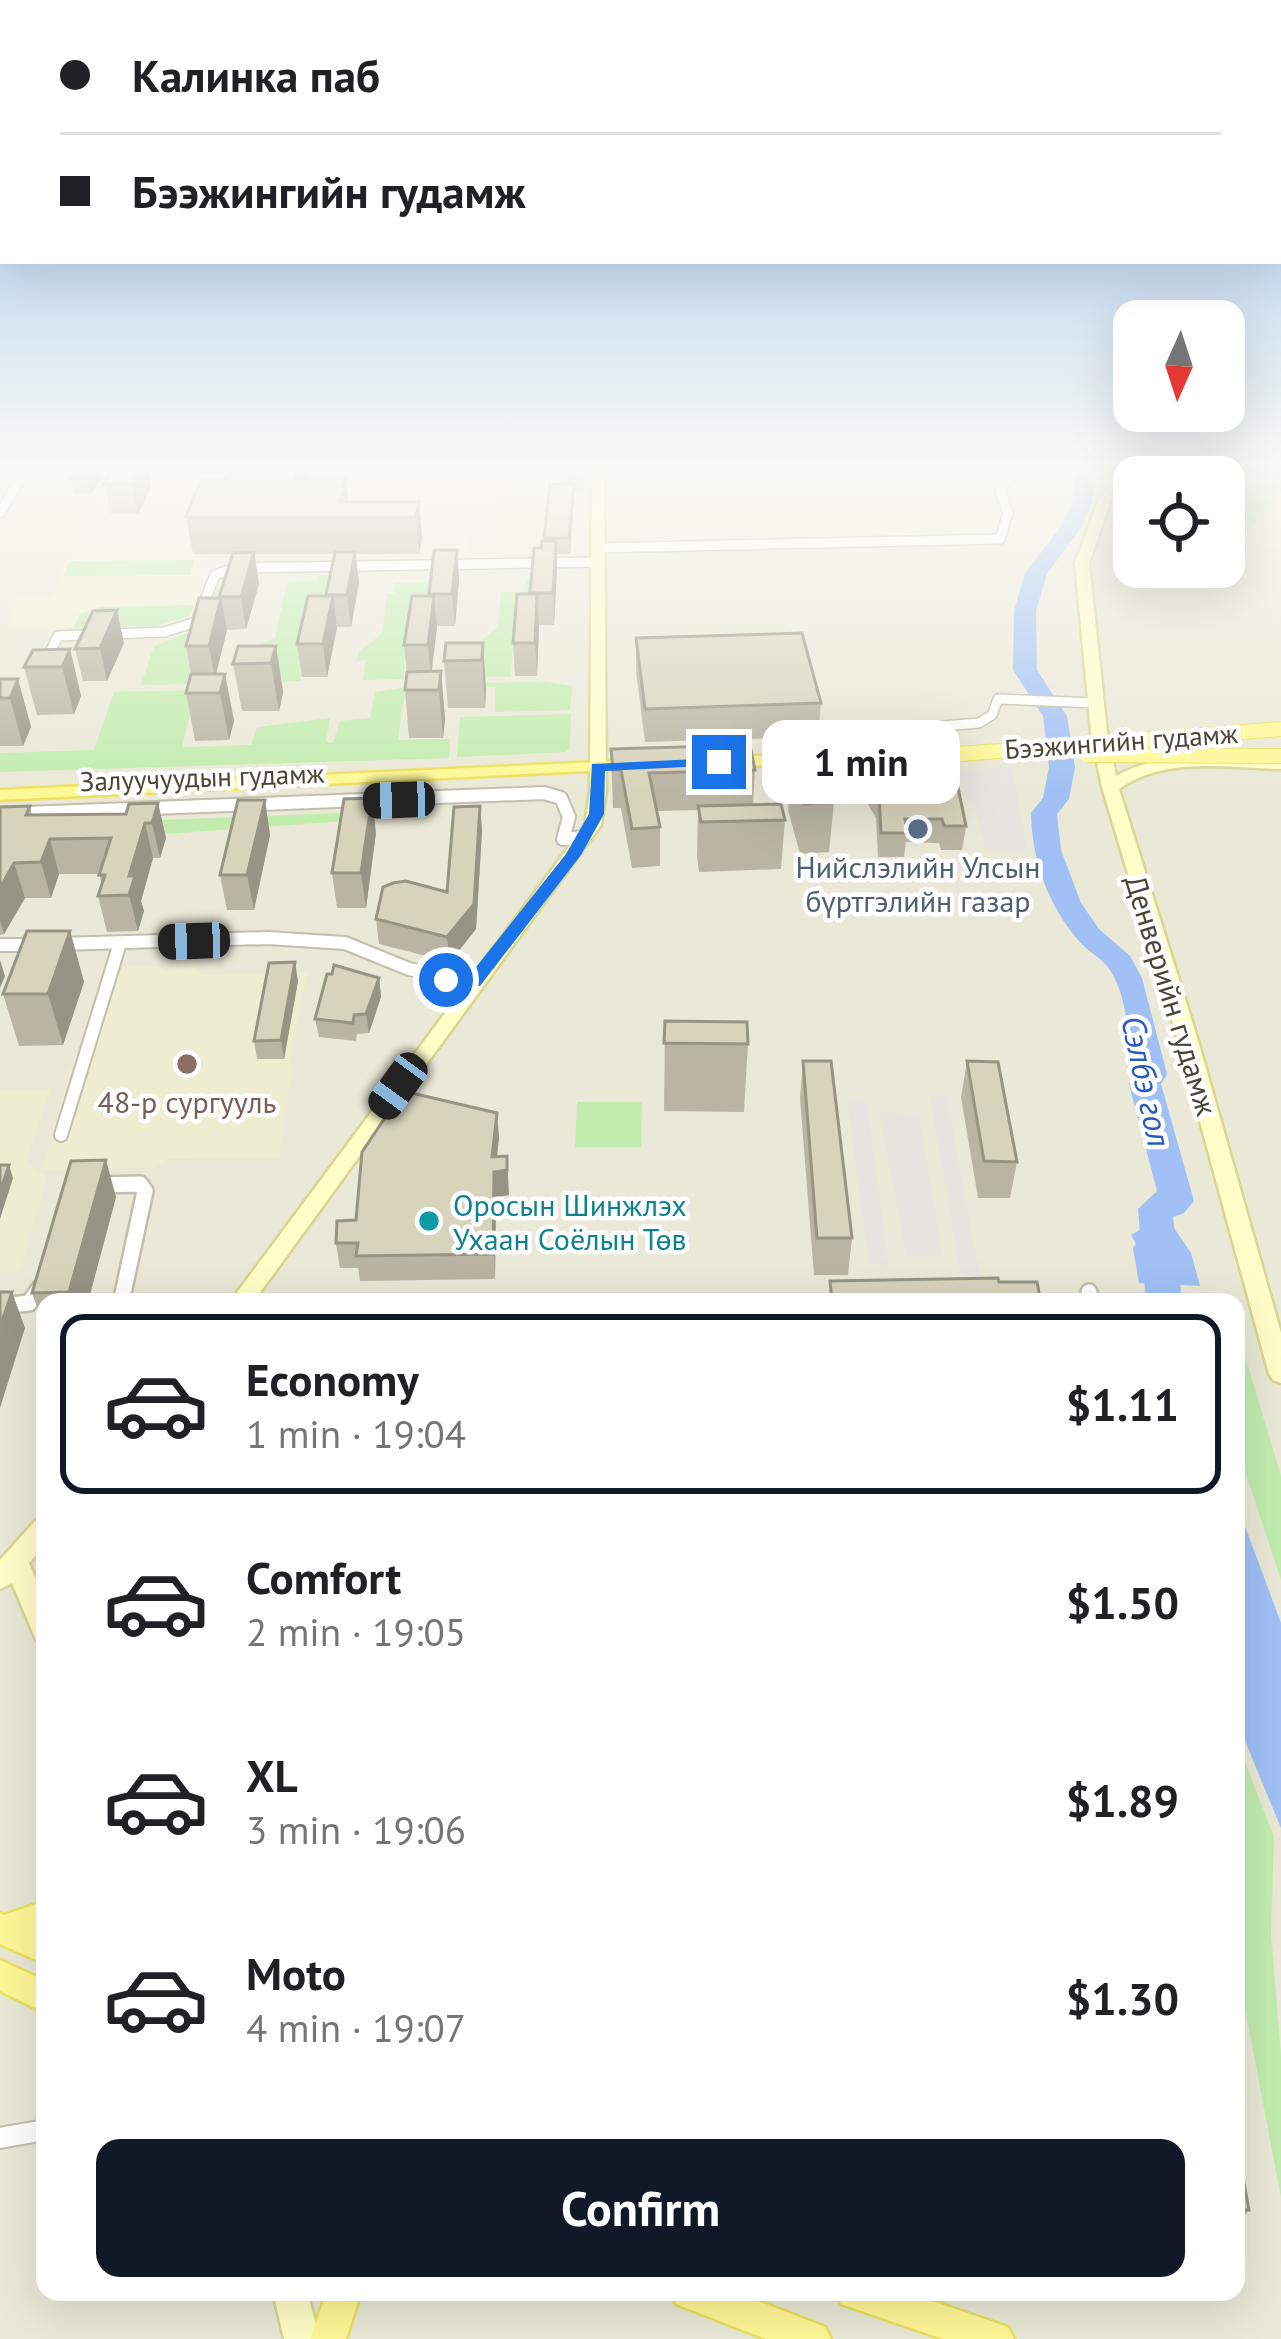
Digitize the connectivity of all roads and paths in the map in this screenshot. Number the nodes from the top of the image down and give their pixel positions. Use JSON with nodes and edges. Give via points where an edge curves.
{"nodes":[{"id":1,"x":216,"y":574,"type":"edge"},
{"id":2,"x":599,"y":574,"type":"edge"},
{"id":3,"x":1082,"y":574,"type":"edge"},
{"id":4,"x":41,"y":675,"type":"edge"},
{"id":5,"x":1087,"y":703,"type":"junction"},
{"id":6,"x":1281,"y":729,"type":"edge"},
{"id":7,"x":960,"y":754,"type":"junction"},
{"id":8,"x":868,"y":757,"type":"junction"},
{"id":9,"x":1281,"y":760,"type":"edge"},
{"id":10,"x":696,"y":763,"type":"edge"},
{"id":11,"x":651,"y":765,"type":"edge"},
{"id":12,"x":598,"y":767,"type":"junction"},
{"id":13,"x":0,"y":784,"type":"edge"},
{"id":14,"x":1110,"y":787,"type":"junction"},
{"id":15,"x":0,"y":795,"type":"edge"},
{"id":16,"x":0,"y":814,"type":"edge"},
{"id":17,"x":585,"y":837,"type":"junction"},
{"id":18,"x":120,"y":943,"type":"junction"},
{"id":19,"x":0,"y":945,"type":"edge"},
{"id":20,"x":474,"y":982,"type":"junction"},
{"id":21,"x":61,"y":1135,"type":"dead end"},
{"id":22,"x":77,"y":1186,"type":"edge"},
{"id":23,"x":44,"y":1273,"type":"edge"},
{"id":24,"x":37,"y":1293,"type":"edge"},
{"id":25,"x":123,"y":1293,"type":"edge"},
{"id":26,"x":248,"y":1293,"type":"edge"},
{"id":27,"x":36,"y":1295,"type":"edge"},
{"id":28,"x":0,"y":1306,"type":"edge"},
{"id":29,"x":1273,"y":1319,"type":"edge"},
{"id":30,"x":1281,"y":1374,"type":"edge"},
{"id":31,"x":36,"y":1538,"type":"edge"},
{"id":32,"x":8,"y":1570,"type":"edge"},
{"id":33,"x":36,"y":1617,"type":"edge"},
{"id":34,"x":36,"y":1919,"type":"edge"},
{"id":35,"x":2,"y":1929,"type":"edge"},
{"id":36,"x":36,"y":1945,"type":"edge"},
{"id":37,"x":6,"y":1977,"type":"edge"},
{"id":38,"x":36,"y":1992,"type":"edge"},
{"id":39,"x":36,"y":2001,"type":"edge"},
{"id":40,"x":36,"y":2132,"type":"edge"},
{"id":41,"x":0,"y":2138,"type":"edge"},
{"id":42,"x":292,"y":2301,"type":"edge"},
{"id":43,"x":341,"y":2301,"type":"edge"},
{"id":44,"x":712,"y":2301,"type":"edge"},
{"id":45,"x":880,"y":2301,"type":"edge"},
{"id":46,"x":302,"y":2339,"type":"edge"},
{"id":47,"x":328,"y":2339,"type":"edge"},
{"id":48,"x":813,"y":2339,"type":"edge"},
{"id":49,"x":996,"y":2339,"type":"edge"}],
"edges":[{"from":1,"to":4,"type":"street","via":[[196,622],[164,632],[58,636]]},
{"from":2,"to":12,"type":"street"},
{"from":3,"to":5,"type":"street","name":"Денверийн гудамж"},
{"from":5,"to":8,"type":"street","via":[[998,699],[979,724],[871,732],[859,742]]},
{"from":5,"to":14,"type":"street","name":"Денверийн гудамж"},
{"from":6,"to":7,"type":"main road","name":"Бээжингийн гудамж","bridge":true},
{"from":7,"to":8,"type":"main road","name":"Бээжингийн гудамж"},
{"from":7,"to":9,"type":"main road","name":"Бээжингийн гудамж","bridge":true},
{"from":8,"to":10,"type":"main road","name":"Бээжингийн гудамж"},
{"from":9,"to":14,"type":"street","via":[[1153,766],[1130,770]]},
{"from":11,"to":12,"type":"main road"},
{"from":12,"to":13,"type":"main road","name":"Залуучуудын гудамж"},
{"from":12,"to":15,"type":"main road","name":"Залуучуудын гудамж"},
{"from":12,"to":17,"type":"street","via":[[596,814]]},
{"from":14,"to":29,"type":"street","name":"Денверийн гудамж"},
{"from":16,"to":17,"type":"street","via":[[544,794],[561,798],[569,817],[563,839]]},
{"from":17,"to":20,"type":"street"},
{"from":18,"to":19,"type":"street"},
{"from":18,"to":20,"type":"street","via":[[345,943],[409,969]]},
{"from":18,"to":21,"type":"street"},
{"from":20,"to":26,"type":"street"},
{"from":22,"to":25,"type":"street","via":[[140,1184],[145,1191]]},
{"from":23,"to":24,"type":"street"},
{"from":27,"to":28,"type":"street","via":[[22,1306]]},
{"from":29,"to":30,"type":"street","name":"Денверийн гудамж"},
{"from":31,"to":32,"type":"street"},
{"from":32,"to":33,"type":"street"},
{"from":34,"to":35,"type":"main road"},
{"from":35,"to":36,"type":"main road"},
{"from":37,"to":38,"type":"main road"},
{"from":37,"to":39,"type":"main road"},
{"from":40,"to":41,"type":"street"},
{"from":42,"to":46,"type":"street"},
{"from":43,"to":47,"type":"main road"},
{"from":44,"to":48,"type":"main road"},
{"from":45,"to":49,"type":"main road"}]}
